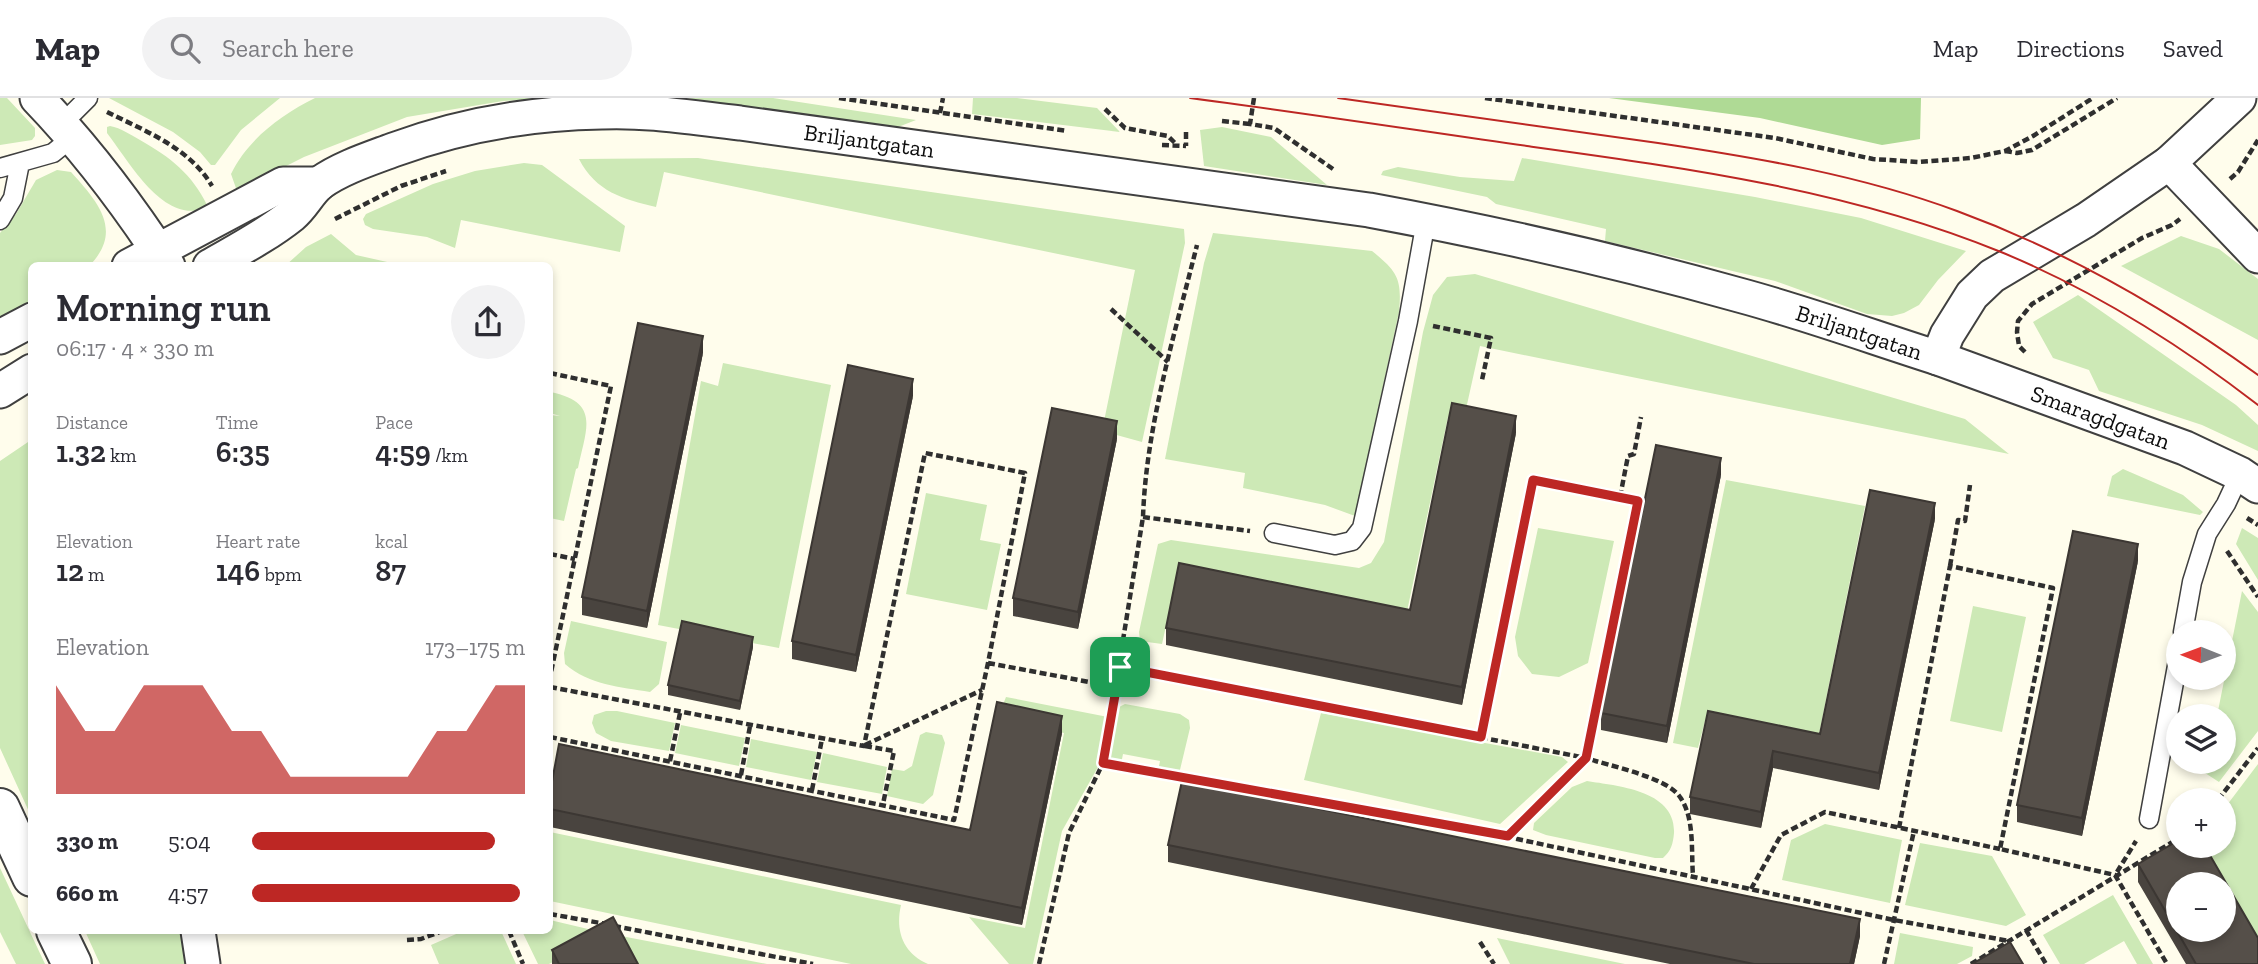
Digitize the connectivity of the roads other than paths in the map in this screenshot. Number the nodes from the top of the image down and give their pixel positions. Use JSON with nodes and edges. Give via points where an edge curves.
{"nodes":[{"id":1,"x":37,"y":98,"type":"edge"},
{"id":2,"x":2239,"y":98,"type":"edge"},
{"id":3,"x":87,"y":99,"type":"edge"},
{"id":4,"x":68,"y":130,"type":"junction"},
{"id":5,"x":20,"y":163,"type":"junction"},
{"id":6,"x":2169,"y":163,"type":"junction"},
{"id":7,"x":0,"y":168,"type":"edge"},
{"id":8,"x":319,"y":184,"type":"junction"},
{"id":9,"x":0,"y":220,"type":"edge"},
{"id":10,"x":1426,"y":221,"type":"junction"},
{"id":11,"x":2258,"y":256,"type":"edge"},
{"id":12,"x":162,"y":258,"type":"edge"},
{"id":13,"x":217,"y":262,"type":"edge"},
{"id":14,"x":28,"y":322,"type":"edge"},
{"id":15,"x":0,"y":337,"type":"edge"},
{"id":16,"x":1938,"y":358,"type":"junction"},
{"id":17,"x":28,"y":374,"type":"edge"},
{"id":18,"x":0,"y":391,"type":"edge"},
{"id":19,"x":2249,"y":480,"type":"edge"},
{"id":20,"x":1274,"y":533,"type":"road end"},
{"id":21,"x":2185,"y":620,"type":"edge"},
{"id":22,"x":2173,"y":690,"type":"edge"},
{"id":23,"x":0,"y":808,"type":"edge"},
{"id":24,"x":2149,"y":819,"type":"road end"},
{"id":25,"x":28,"y":868,"type":"edge"},
{"id":26,"x":58,"y":934,"type":"edge"},
{"id":27,"x":198,"y":934,"type":"edge"},
{"id":28,"x":72,"y":964,"type":"edge"},
{"id":29,"x":203,"y":964,"type":"edge"}],
"edges":[{"from":1,"to":4,"type":"street"},
{"from":2,"to":6,"type":"street","name":"Briljantgatan"},
{"from":3,"to":4,"type":"lane"},
{"from":4,"to":5,"type":"lane","via":[[53,153]]},
{"from":4,"to":12,"type":"street"},
{"from":5,"to":7,"type":"lane"},
{"from":5,"to":9,"type":"lane","via":[[13,198]]},
{"from":6,"to":11,"type":"street"},
{"from":6,"to":16,"type":"street","name":"Briljantgatan","via":[[1992,276],[1972,295]]},
{"from":8,"to":10,"type":"street","name":"Briljantgatan","via":[[406,145],[481,125],[602,112],[642,113]]},
{"from":8,"to":12,"type":"street","name":"Briljantgatan","via":[[283,184]]},
{"from":8,"to":13,"type":"street","name":"Briljantgatan","via":[[293,214]]},
{"from":10,"to":16,"type":"street","name":"Briljantgatan","via":[[1648,270]]},
{"from":10,"to":20,"type":"lane","via":[[1362,528],[1352,541],[1335,545]]},
{"from":14,"to":15,"type":"street"},
{"from":16,"to":19,"type":"street","name":"Smaragdgatan","via":[[2185,448]]},
{"from":17,"to":18,"type":"street"},
{"from":19,"to":21,"type":"lane","via":[[2207,534]]},
{"from":22,"to":24,"type":"lane"},
{"from":23,"to":25,"type":"street"},
{"from":26,"to":28,"type":"street"},
{"from":27,"to":29,"type":"street"}]}
